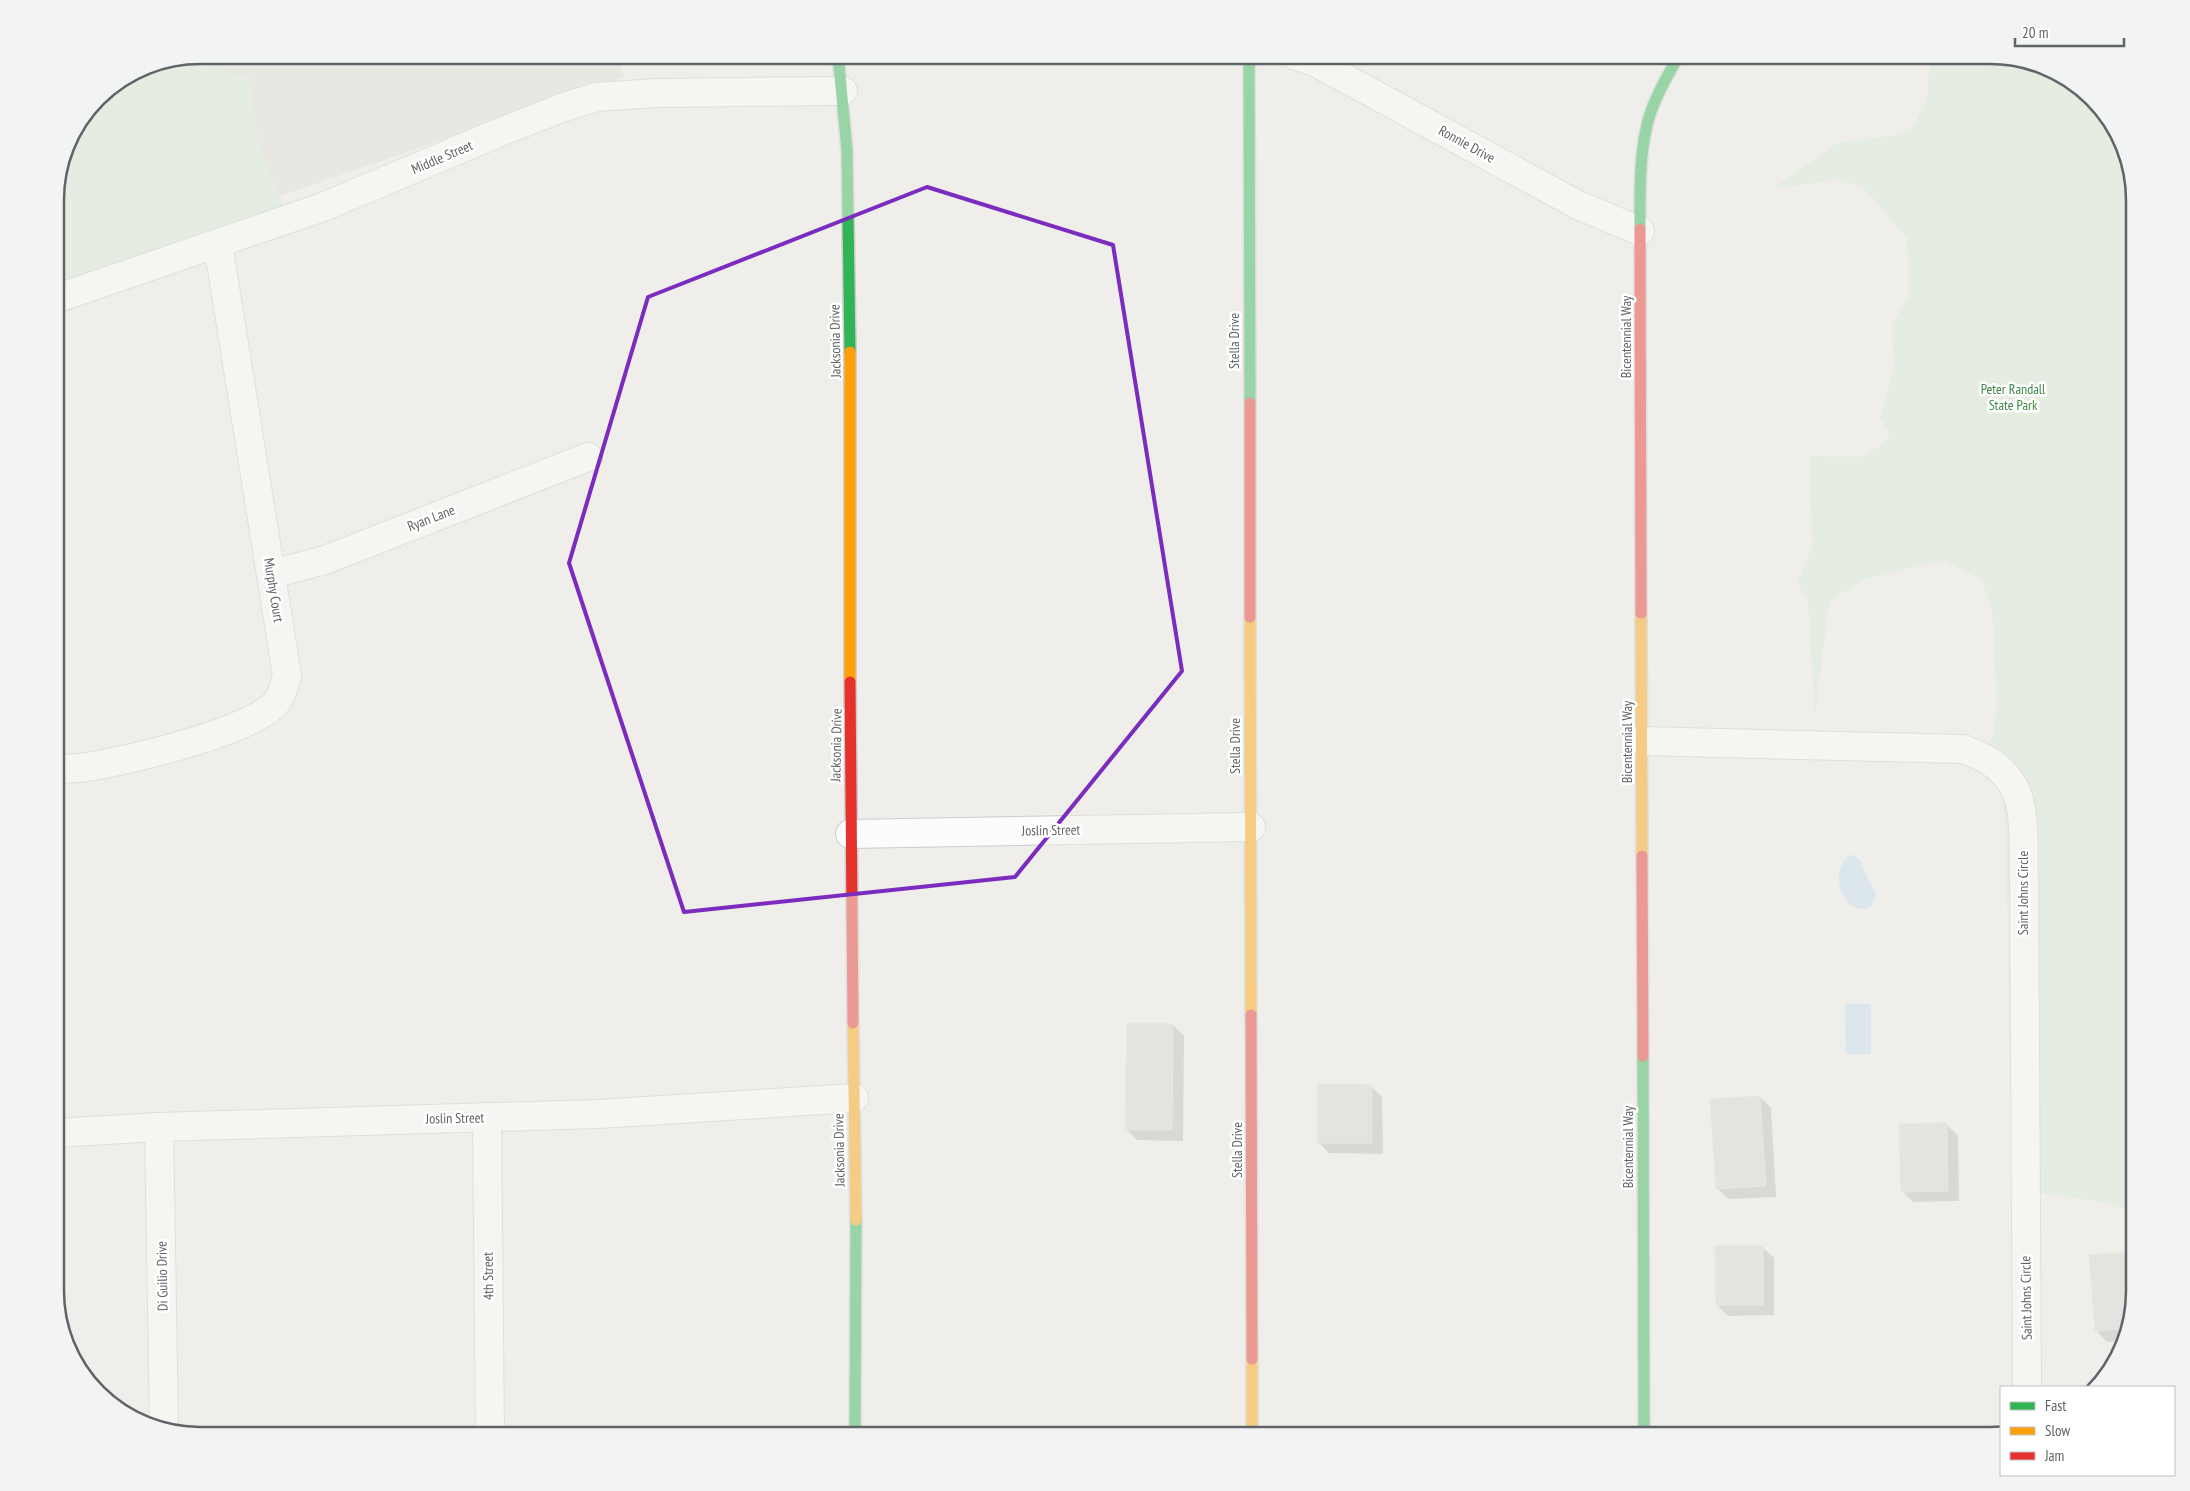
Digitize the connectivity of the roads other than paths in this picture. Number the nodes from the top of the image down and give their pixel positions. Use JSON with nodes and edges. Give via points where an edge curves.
{"nodes":[{"id":1,"x":839,"y":64,"type":"edge"},
{"id":2,"x":1249,"y":64,"type":"edge"},
{"id":3,"x":1319,"y":64,"type":"edge"},
{"id":4,"x":1674,"y":64,"type":"edge"},
{"id":5,"x":843,"y":91,"type":"junction"},
{"id":6,"x":1640,"y":231,"type":"junction"},
{"id":7,"x":218,"y":244,"type":"junction"},
{"id":8,"x":64,"y":296,"type":"edge"},
{"id":9,"x":588,"y":457,"type":"dead end"},
{"id":10,"x":272,"y":574,"type":"junction"},
{"id":11,"x":1642,"y":742,"type":"junction"},
{"id":12,"x":64,"y":769,"type":"edge"},
{"id":13,"x":1251,"y":827,"type":"junction"},
{"id":14,"x":850,"y":834,"type":"junction"},
{"id":15,"x":854,"y":1098,"type":"junction"},
{"id":16,"x":487,"y":1117,"type":"junction"},
{"id":17,"x":159,"y":1127,"type":"junction"},
{"id":18,"x":64,"y":1133,"type":"edge"},
{"id":19,"x":2027,"y":1386,"type":"edge"},
{"id":20,"x":164,"y":1423,"type":"edge"},
{"id":21,"x":490,"y":1427,"type":"edge"},
{"id":22,"x":855,"y":1427,"type":"edge"},
{"id":23,"x":1252,"y":1427,"type":"edge"},
{"id":24,"x":1644,"y":1427,"type":"edge"}],
"edges":[{"from":1,"to":5,"type":"street","name":"Jacksonia Drive"},
{"from":2,"to":13,"type":"street","name":"Stella Drive"},
{"from":3,"to":6,"type":"street","name":"Ronnie Drive","via":[[1578,205]]},
{"from":4,"to":6,"type":"street","name":"Bicentennial Way","via":[[1659,91],[1647,124],[1640,172]]},
{"from":5,"to":7,"type":"street","name":"Middle Street","via":[[657,93],[597,97],[520,124],[323,208]]},
{"from":5,"to":14,"type":"street","name":"Jacksonia Drive","via":[[852,398]]},
{"from":6,"to":11,"type":"street","name":"Bicentennial Way"},
{"from":7,"to":8,"type":"street","name":"Middle Street"},
{"from":7,"to":10,"type":"street","name":"Murphy Court"},
{"from":9,"to":10,"type":"street","name":"Ryan Lane","via":[[325,560]]},
{"from":10,"to":12,"type":"street","name":"Murphy Court","via":[[287,675],[278,701],[239,727],[144,757]]},
{"from":11,"to":19,"type":"street","name":"Saint Johns Circle","via":[[1963,749],[1995,764],[2014,784],[2022,810],[2024,879]]},
{"from":11,"to":24,"type":"street","name":"Bicentennial Way"},
{"from":13,"to":14,"type":"street","name":"Joslin Street"},
{"from":13,"to":23,"type":"street","name":"Stella Drive"},
{"from":14,"to":15,"type":"street","name":"Jacksonia Drive"},
{"from":15,"to":16,"type":"street","name":"Joslin Street"},
{"from":15,"to":22,"type":"street","name":"Jacksonia Drive"},
{"from":16,"to":17,"type":"street","name":"Joslin Street"},
{"from":16,"to":21,"type":"street","name":"4th Street"},
{"from":17,"to":18,"type":"street","name":"Joslin Street"},
{"from":17,"to":20,"type":"street","name":"Di Guilio Drive"}]}
